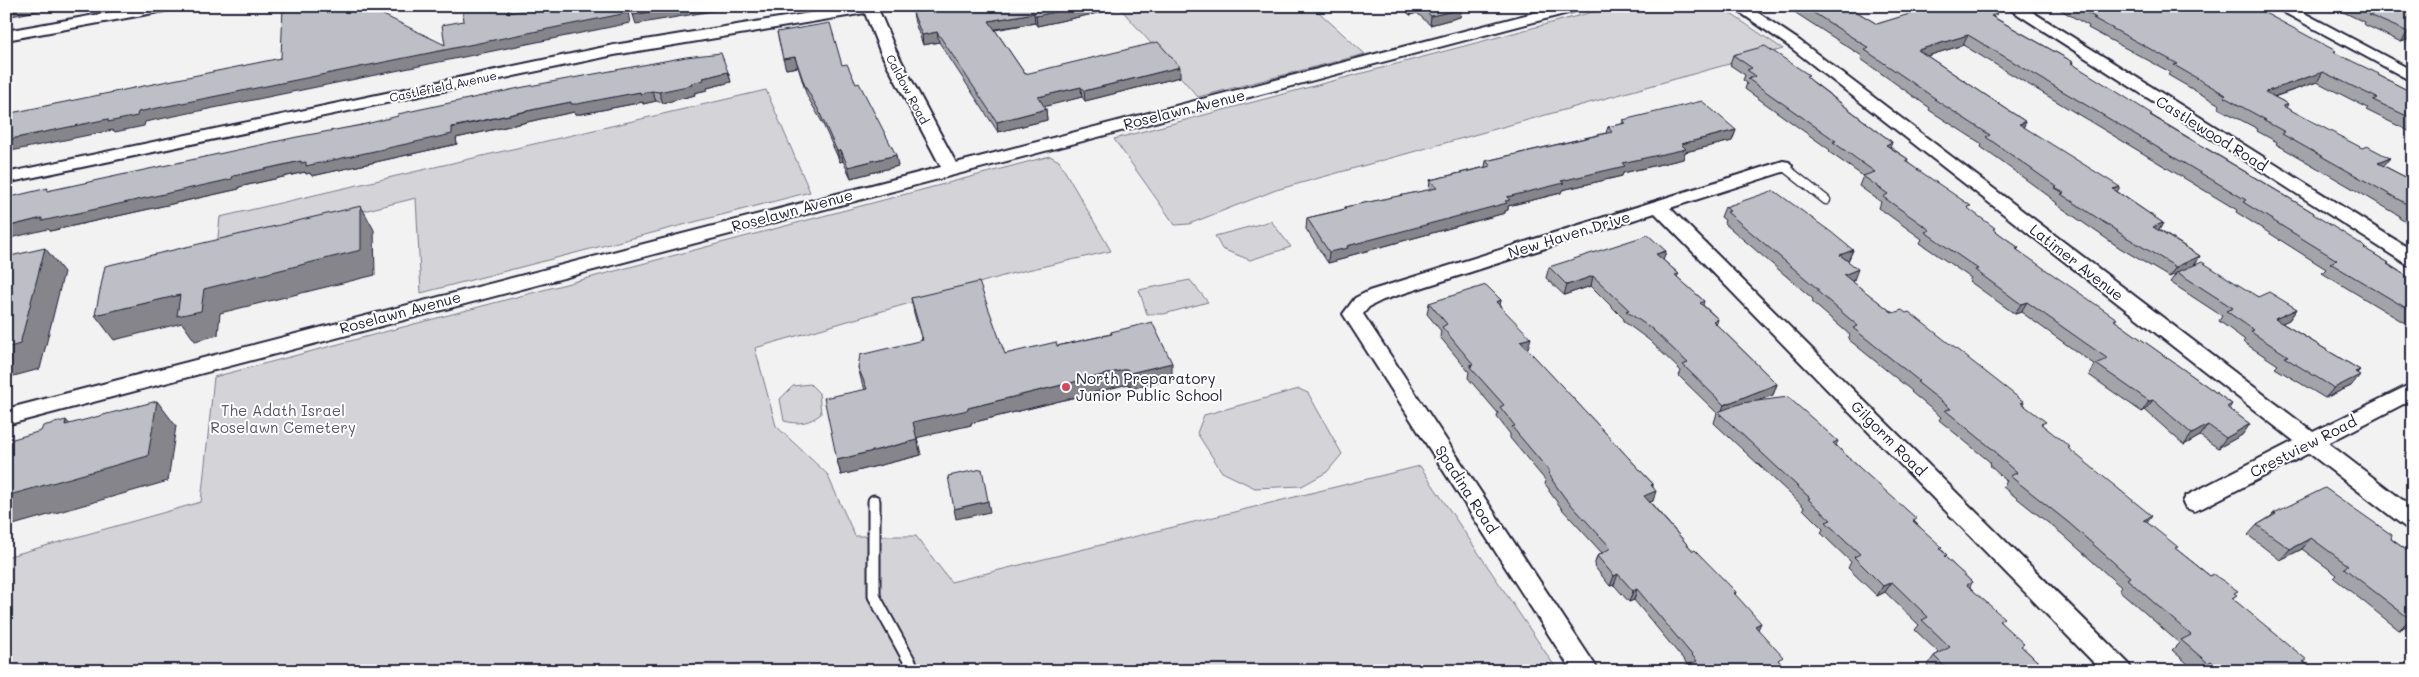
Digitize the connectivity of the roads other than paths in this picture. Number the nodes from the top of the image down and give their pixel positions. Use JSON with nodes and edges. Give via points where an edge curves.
{"nodes":[{"id":1,"x":170,"y":6,"type":"edge"},
{"id":2,"x":1512,"y":6,"type":"edge"},
{"id":3,"x":1578,"y":6,"type":"edge"},
{"id":4,"x":1738,"y":6,"type":"edge"},
{"id":5,"x":2012,"y":6,"type":"edge"},
{"id":6,"x":2279,"y":6,"type":"edge"},
{"id":7,"x":874,"y":7,"type":"edge"},
{"id":8,"x":1528,"y":19,"type":"junction"},
{"id":9,"x":6,"y":36,"type":"edge"},
{"id":10,"x":2413,"y":78,"type":"edge"},
{"id":11,"x":1783,"y":166,"type":"joint"},
{"id":12,"x":951,"y":169,"type":"junction"},
{"id":13,"x":6,"y":178,"type":"edge"},
{"id":14,"x":1826,"y":200,"type":"dead end"},
{"id":15,"x":1658,"y":206,"type":"junction"},
{"id":16,"x":2413,"y":260,"type":"edge"},
{"id":17,"x":1356,"y":306,"type":"joint"},
{"id":18,"x":2413,"y":390,"type":"edge"},
{"id":19,"x":6,"y":416,"type":"edge"},
{"id":20,"x":2310,"y":442,"type":"junction"},
{"id":21,"x":874,"y":501,"type":"dead end"},
{"id":22,"x":2194,"y":502,"type":"dead end"},
{"id":23,"x":2413,"y":521,"type":"edge"},
{"id":24,"x":912,"y":671,"type":"edge"},
{"id":25,"x":1586,"y":671,"type":"edge"},
{"id":26,"x":2119,"y":671,"type":"edge"}],
"edges":[{"from":1,"to":9,"type":"street"},
{"from":2,"to":8,"type":"street"},
{"from":3,"to":8,"type":"street","name":"Roselawn Avenue"},
{"from":4,"to":20,"type":"street","name":"Latimer Avenue","via":[[1795,44]]},
{"from":5,"to":16,"type":"street","name":"Castlewood Road"},
{"from":6,"to":10,"type":"street"},
{"from":7,"to":12,"type":"street","name":"Caldow Road","via":[[888,51]]},
{"from":7,"to":13,"type":"street","name":"Castlefield Avenue","via":[[588,56]]},
{"from":8,"to":12,"type":"street","name":"Roselawn Avenue"},
{"from":11,"to":14,"type":"lane"},
{"from":11,"to":15,"type":"street","name":"New Haven Drive"},
{"from":12,"to":19,"type":"street","name":"Roselawn Avenue"},
{"from":15,"to":17,"type":"street","name":"New Haven Drive","via":[[1366,299]]},
{"from":15,"to":26,"type":"street","name":"Gilgorm Road"},
{"from":17,"to":25,"type":"street","name":"Spadina Road","via":[[1353,314],[1358,322]]},
{"from":18,"to":20,"type":"street","name":"Crestview Road"},
{"from":20,"to":22,"type":"street","name":"Crestview Road"},
{"from":20,"to":23,"type":"street","name":"Latimer Avenue"},
{"from":21,"to":24,"type":"lane","via":[[874,596],[912,664]]}]}
